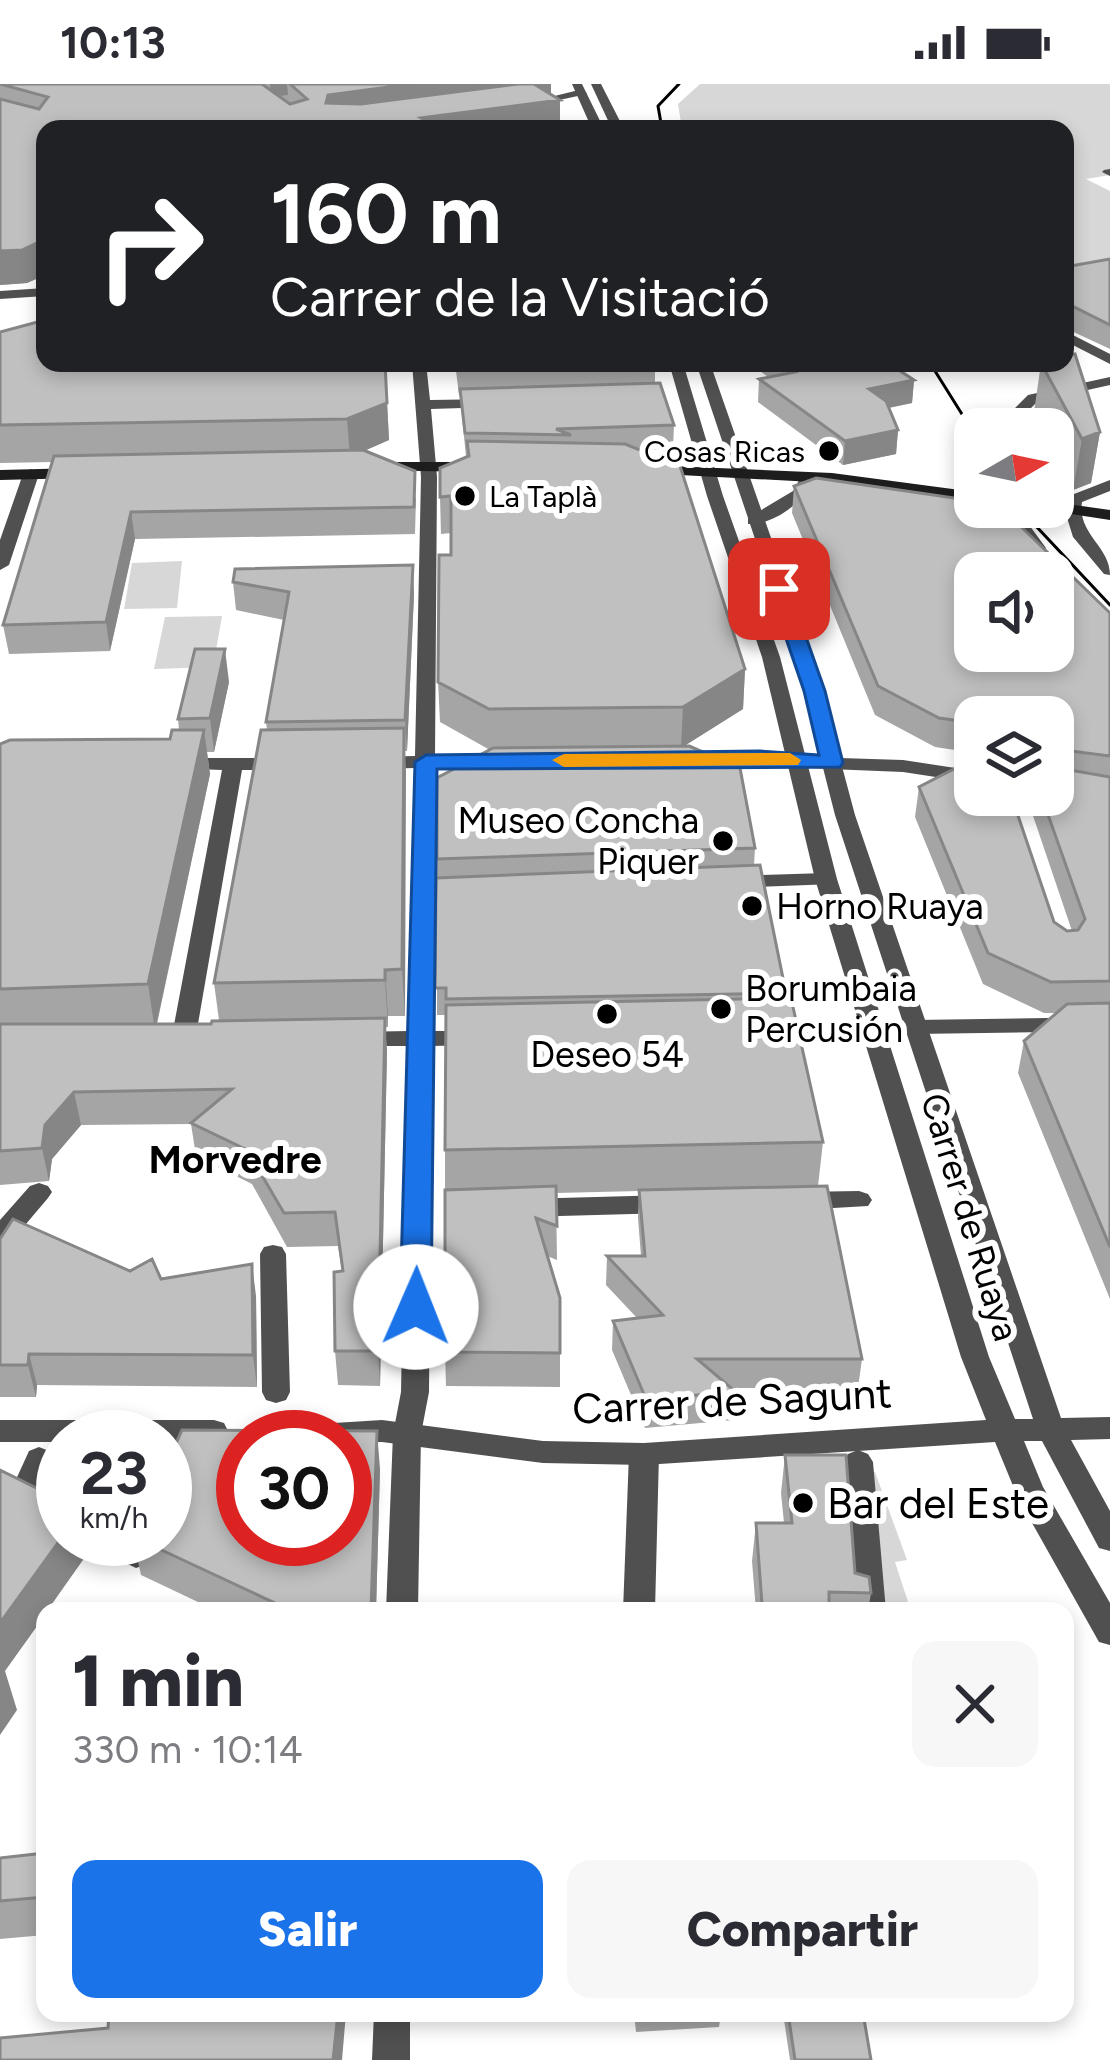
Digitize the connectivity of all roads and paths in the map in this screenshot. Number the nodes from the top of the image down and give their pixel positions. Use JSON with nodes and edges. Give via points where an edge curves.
{"nodes":[{"id":1,"x":596,"y":84,"type":"edge"},
{"id":2,"x":580,"y":88,"type":"edge"},
{"id":3,"x":591,"y":112,"type":"junction"},
{"id":4,"x":592,"y":120,"type":"edge"},
{"id":5,"x":614,"y":120,"type":"edge"},
{"id":6,"x":36,"y":291,"type":"edge"},
{"id":7,"x":0,"y":295,"type":"edge"},
{"id":8,"x":1074,"y":340,"type":"edge"},
{"id":9,"x":1110,"y":360,"type":"edge"},
{"id":10,"x":420,"y":372,"type":"edge"},
{"id":11,"x":679,"y":372,"type":"edge"},
{"id":12,"x":706,"y":372,"type":"edge"},
{"id":13,"x":1110,"y":381,"type":"edge"},
{"id":14,"x":663,"y":398,"type":"edge"},
{"id":15,"x":687,"y":398,"type":"junction"},
{"id":16,"x":520,"y":402,"type":"edge"},
{"id":17,"x":424,"y":405,"type":"junction"},
{"id":18,"x":1022,"y":408,"type":"edge"},
{"id":19,"x":428,"y":466,"type":"junction"},
{"id":20,"x":356,"y":468,"type":"edge"},
{"id":21,"x":494,"y":468,"type":"edge"},
{"id":22,"x":626,"y":470,"type":"edge"},
{"id":23,"x":93,"y":472,"type":"edge"},
{"id":24,"x":709,"y":472,"type":"junction"},
{"id":25,"x":739,"y":472,"type":"junction"},
{"id":26,"x":31,"y":474,"type":"junction"},
{"id":27,"x":0,"y":475,"type":"edge"},
{"id":28,"x":809,"y":476,"type":"junction"},
{"id":29,"x":1110,"y":485,"type":"edge"},
{"id":30,"x":954,"y":493,"type":"edge"},
{"id":31,"x":1074,"y":496,"type":"edge"},
{"id":32,"x":1074,"y":504,"type":"edge"},
{"id":33,"x":1110,"y":515,"type":"edge"},
{"id":34,"x":754,"y":520,"type":"junction"},
{"id":35,"x":1074,"y":524,"type":"edge"},
{"id":36,"x":1025,"y":528,"type":"edge"},
{"id":37,"x":1044,"y":552,"type":"edge"},
{"id":38,"x":0,"y":565,"type":"edge"},
{"id":39,"x":1110,"y":570,"type":"edge"},
{"id":40,"x":666,"y":759,"type":"edge"},
{"id":41,"x":796,"y":760,"type":"junction"},
{"id":42,"x":522,"y":761,"type":"edge"},
{"id":43,"x":426,"y":762,"type":"junction"},
{"id":44,"x":362,"y":763,"type":"edge"},
{"id":45,"x":832,"y":763,"type":"junction"},
{"id":46,"x":163,"y":764,"type":"edge"},
{"id":47,"x":233,"y":764,"type":"junction"},
{"id":48,"x":298,"y":764,"type":"edge"},
{"id":49,"x":954,"y":775,"type":"edge"},
{"id":50,"x":826,"y":879,"type":"junction"},
{"id":51,"x":702,"y":884,"type":"edge"},
{"id":52,"x":1110,"y":1024,"type":"edge"},
{"id":53,"x":914,"y":1027,"type":"junction"},
{"id":54,"x":874,"y":1030,"type":"junction"},
{"id":55,"x":746,"y":1034,"type":"edge"},
{"id":56,"x":490,"y":1038,"type":"edge"},
{"id":57,"x":419,"y":1039,"type":"junction"},
{"id":58,"x":325,"y":1040,"type":"edge"},
{"id":59,"x":184,"y":1041,"type":"edge"},
{"id":60,"x":39,"y":1192,"type":"dead end"},
{"id":61,"x":859,"y":1200,"type":"dead end"},
{"id":62,"x":766,"y":1202,"type":"edge"},
{"id":63,"x":697,"y":1204,"type":"edge"},
{"id":64,"x":489,"y":1208,"type":"edge"},
{"id":65,"x":0,"y":1237,"type":"edge"},
{"id":66,"x":273,"y":1254,"type":"dead end"},
{"id":67,"x":275,"y":1392,"type":"dead end"},
{"id":68,"x":1110,"y":1428,"type":"edge"},
{"id":69,"x":1051,"y":1430,"type":"junction"},
{"id":70,"x":0,"y":1431,"type":"edge"},
{"id":71,"x":216,"y":1431,"type":"edge"},
{"id":72,"x":372,"y":1432,"type":"edge"},
{"id":73,"x":1002,"y":1432,"type":"junction"},
{"id":74,"x":407,"y":1433,"type":"junction"},
{"id":75,"x":644,"y":1454,"type":"junction"},
{"id":76,"x":858,"y":1462,"type":"dead end"},
{"id":77,"x":36,"y":1466,"type":"edge"},
{"id":78,"x":36,"y":1504,"type":"edge"},
{"id":79,"x":1110,"y":1539,"type":"edge"},
{"id":80,"x":402,"y":1602,"type":"edge"},
{"id":81,"x":639,"y":1602,"type":"edge"},
{"id":82,"x":869,"y":1602,"type":"edge"},
{"id":83,"x":1110,"y":1632,"type":"edge"},
{"id":84,"x":392,"y":2022,"type":"edge"},
{"id":85,"x":391,"y":2060,"type":"edge"}],
"edges":[{"from":1,"to":5,"type":"street"},
{"from":2,"to":3,"type":"street"},
{"from":2,"to":3,"type":"street","via":[[519,109]]},
{"from":3,"to":4,"type":"street"},
{"from":6,"to":7,"type":"street"},
{"from":8,"to":9,"type":"street"},
{"from":10,"to":17,"type":"street"},
{"from":11,"to":15,"type":"street","name":"Carrer de Ruaya"},
{"from":12,"to":25,"type":"street","name":"Carrer de Ruaya"},
{"from":13,"to":18,"type":"street","via":[[1033,398]]},
{"from":14,"to":15,"type":"street"},
{"from":15,"to":24,"type":"street","name":"Carrer de Ruaya"},
{"from":16,"to":17,"type":"street"},
{"from":17,"to":19,"type":"street"},
{"from":19,"to":20,"type":"main road"},
{"from":19,"to":21,"type":"main road"},
{"from":19,"to":43,"type":"street"},
{"from":22,"to":24,"type":"main road"},
{"from":23,"to":26,"type":"main road"},
{"from":24,"to":25,"type":"main road"},
{"from":24,"to":41,"type":"street","name":"Carrer de Ruaya","via":[[772,657]]},
{"from":25,"to":28,"type":"main road"},
{"from":25,"to":34,"type":"street","name":"Carrer de Ruaya"},
{"from":26,"to":27,"type":"main road"},
{"from":26,"to":38,"type":"street"},
{"from":28,"to":30,"type":"main road"},
{"from":28,"to":34,"type":"street","via":[[797,497]]},
{"from":29,"to":31,"type":"street"},
{"from":32,"to":33,"type":"main road"},
{"from":34,"to":45,"type":"street","name":"Carrer de Ruaya"},
{"from":35,"to":39,"type":"street"},
{"from":36,"to":37,"type":"street"},
{"from":40,"to":41,"type":"street"},
{"from":41,"to":45,"type":"street"},
{"from":41,"to":50,"type":"street","name":"Carrer de Ruaya"},
{"from":42,"to":43,"type":"street"},
{"from":43,"to":44,"type":"street"},
{"from":43,"to":57,"type":"street","via":[[434,894]]},
{"from":45,"to":49,"type":"street"},
{"from":45,"to":53,"type":"street","name":"Carrer de Ruaya"},
{"from":46,"to":47,"type":"street"},
{"from":47,"to":48,"type":"street"},
{"from":47,"to":59,"type":"street"},
{"from":50,"to":51,"type":"street"},
{"from":50,"to":54,"type":"street","name":"Carrer de Ruaya"},
{"from":52,"to":53,"type":"street"},
{"from":53,"to":69,"type":"street","name":"Carrer de Ruaya"},
{"from":54,"to":55,"type":"street"},
{"from":54,"to":73,"type":"street","name":"Carrer de Ruaya"},
{"from":56,"to":57,"type":"street"},
{"from":57,"to":58,"type":"street"},
{"from":57,"to":74,"type":"street","via":[[415,1392]]},
{"from":60,"to":65,"type":"street"},
{"from":61,"to":62,"type":"street"},
{"from":63,"to":64,"type":"street"},
{"from":66,"to":67,"type":"street"},
{"from":68,"to":69,"type":"street","name":"Carrer de Sagunt"},
{"from":69,"to":73,"type":"street","name":"Carrer de Sagunt"},
{"from":69,"to":79,"type":"street","name":"Carrer de Ruaya"},
{"from":70,"to":71,"type":"street"},
{"from":72,"to":74,"type":"street","name":"Carrer de Sagunt"},
{"from":73,"to":75,"type":"street","name":"Carrer de Sagunt"},
{"from":73,"to":83,"type":"street","name":"Carrer de Ruaya"},
{"from":74,"to":75,"type":"street","name":"Carrer de Sagunt","via":[[543,1453]]},
{"from":74,"to":80,"type":"street"},
{"from":75,"to":81,"type":"street"},
{"from":76,"to":82,"type":"street"},
{"from":77,"to":78,"type":"street","via":[[23,1497]]},
{"from":84,"to":85,"type":"street"}]}
